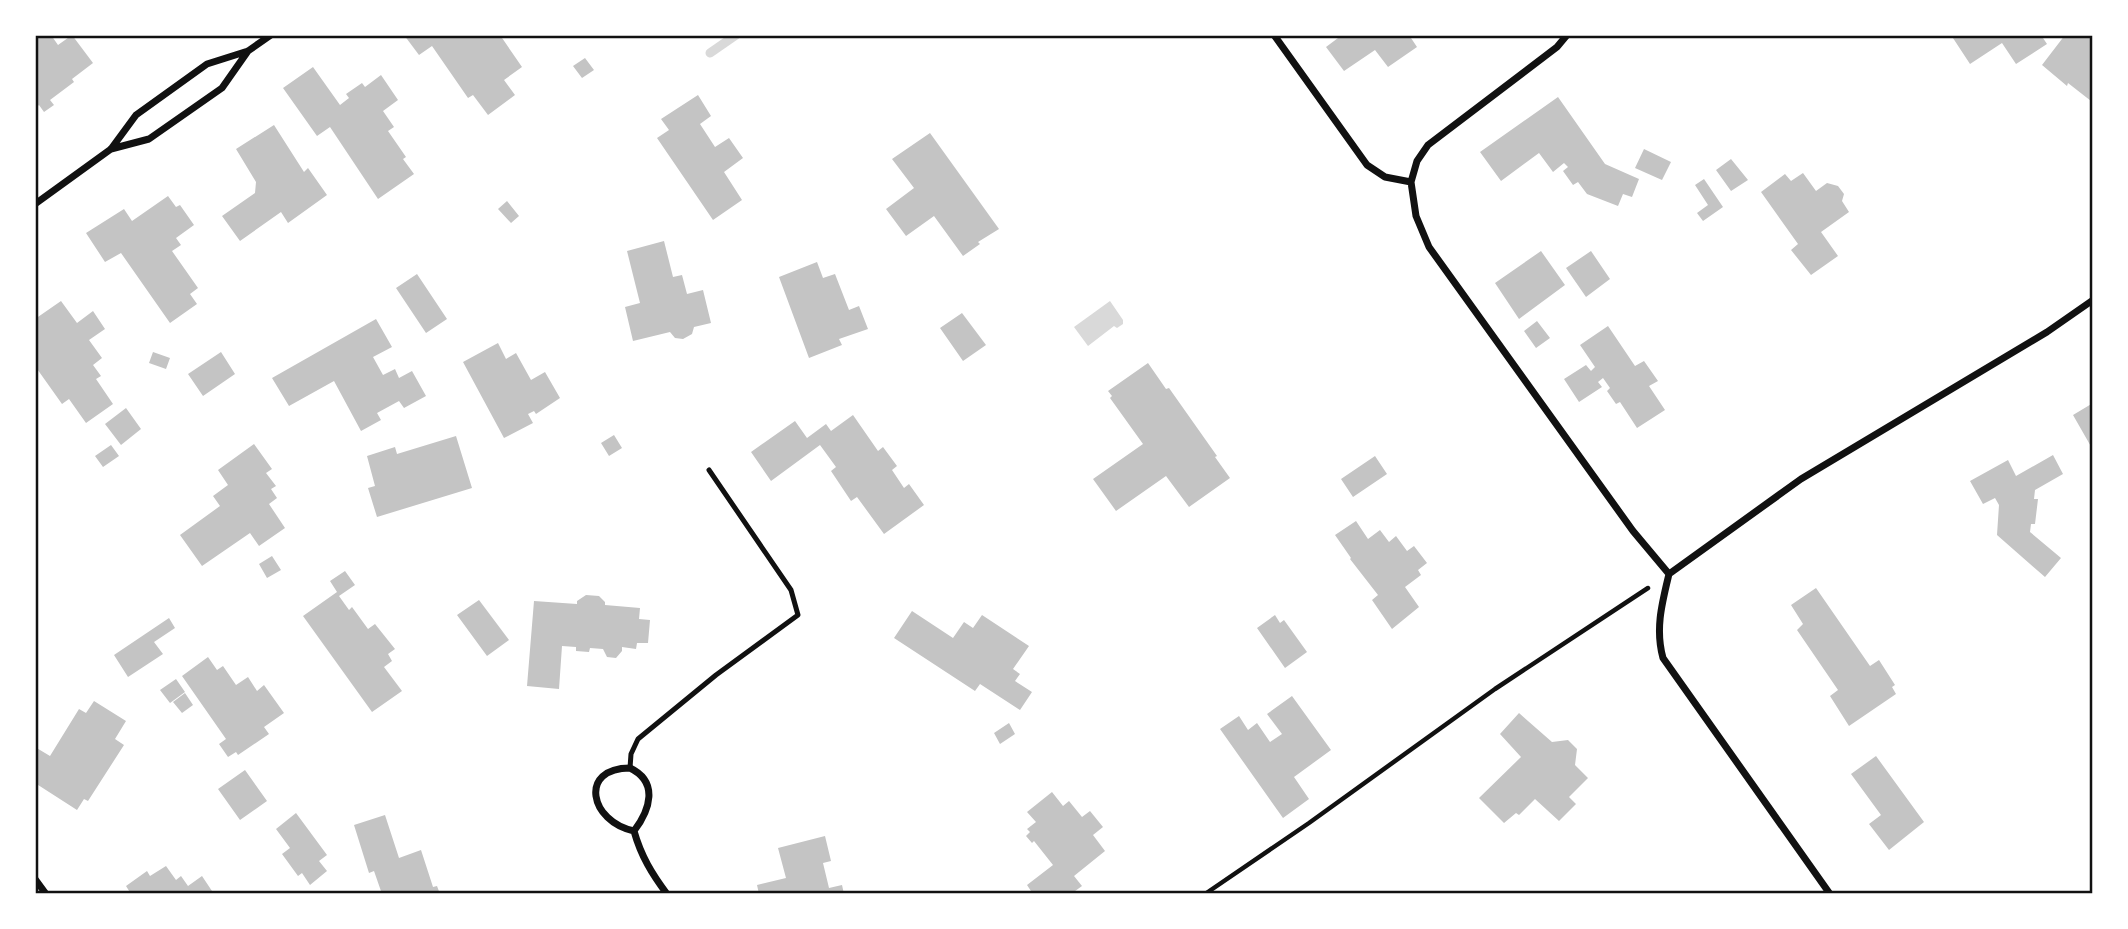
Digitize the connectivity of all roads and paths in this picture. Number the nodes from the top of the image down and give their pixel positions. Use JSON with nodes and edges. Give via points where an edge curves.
{"nodes":[{"id":1,"x":271,"y":35,"type":"edge"},
{"id":2,"x":1274,"y":35,"type":"edge"},
{"id":3,"x":1567,"y":35,"type":"edge"},
{"id":4,"x":248,"y":51,"type":"junction"},
{"id":5,"x":111,"y":149,"type":"junction"},
{"id":6,"x":1411,"y":183,"type":"junction"},
{"id":7,"x":35,"y":204,"type":"edge"},
{"id":8,"x":2093,"y":300,"type":"edge"},
{"id":9,"x":709,"y":470,"type":"dead end"},
{"id":10,"x":1669,"y":574,"type":"junction"},
{"id":11,"x":630,"y":768,"type":"junction"},
{"id":12,"x":634,"y":831,"type":"junction"},
{"id":13,"x":35,"y":879,"type":"edge"},
{"id":14,"x":46,"y":894,"type":"edge"},
{"id":15,"x":667,"y":894,"type":"edge"},
{"id":16,"x":1205,"y":894,"type":"edge"},
{"id":17,"x":1830,"y":894,"type":"edge"}],
"edges":[{"from":1,"to":4,"type":"street"},
{"from":2,"to":6,"type":"street","via":[[1367,165],[1385,177]]},
{"from":3,"to":6,"type":"street","via":[[1558,47],[1428,145],[1417,161]]},
{"from":4,"to":5,"type":"street","via":[[207,64],[186,79],[136,115]]},
{"from":4,"to":5,"type":"street","via":[[222,88],[149,139]]},
{"from":5,"to":7,"type":"street"},
{"from":6,"to":10,"type":"street","via":[[1416,216],[1429,247],[1633,531]]},
{"from":8,"to":10,"type":"street","via":[[1801,479]]},
{"from":9,"to":11,"type":"lane","via":[[792,590],[798,615],[638,739]]},
{"from":10,"to":16,"type":"path","via":[[1495,689]]},
{"from":10,"to":17,"type":"street","via":[[1659,617],[1663,658]]},
{"from":11,"to":12,"type":"street","via":[[642,774],[650,793],[646,813]]},
{"from":11,"to":12,"type":"street","via":[[605,774],[596,793],[608,820]]},
{"from":12,"to":15,"type":"street","via":[[650,872]]},
{"from":13,"to":14,"type":"street"}]}
